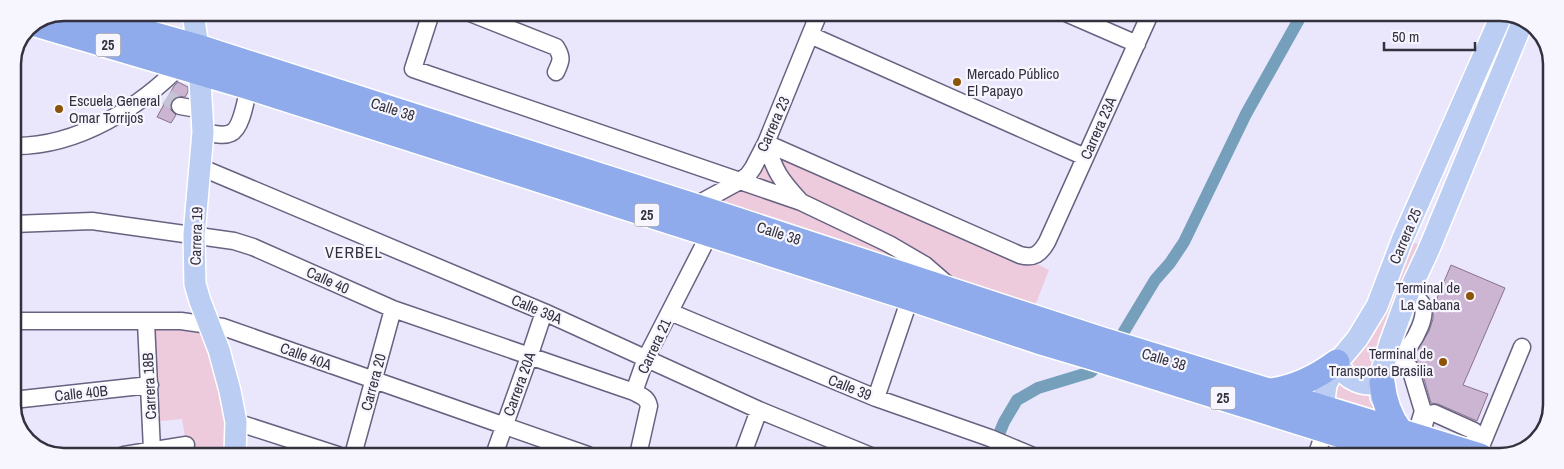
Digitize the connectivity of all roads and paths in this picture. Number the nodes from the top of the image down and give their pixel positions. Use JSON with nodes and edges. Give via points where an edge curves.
{"nodes":[{"id":1,"x":127,"y":21,"type":"edge"},
{"id":2,"x":194,"y":21,"type":"edge"},
{"id":3,"x":428,"y":21,"type":"edge"},
{"id":4,"x":490,"y":21,"type":"edge"},
{"id":5,"x":816,"y":21,"type":"edge"},
{"id":6,"x":1084,"y":21,"type":"edge"},
{"id":7,"x":1147,"y":21,"type":"edge"},
{"id":8,"x":1499,"y":21,"type":"edge"},
{"id":9,"x":44,"y":26,"type":"edge"},
{"id":10,"x":1521,"y":27,"type":"edge"},
{"id":11,"x":810,"y":35,"type":"junction"},
{"id":12,"x":1137,"y":44,"type":"junction"},
{"id":13,"x":198,"y":47,"type":"junction"},
{"id":14,"x":190,"y":69,"type":"junction"},
{"id":15,"x":556,"y":72,"type":"dead end"},
{"id":16,"x":249,"y":87,"type":"junction"},
{"id":17,"x":169,"y":96,"type":"junction"},
{"id":18,"x":203,"y":110,"type":"junction"},
{"id":19,"x":203,"y":132,"type":"junction"},
{"id":20,"x":766,"y":143,"type":"junction"},
{"id":21,"x":21,"y":145,"type":"edge"},
{"id":22,"x":1085,"y":157,"type":"junction"},
{"id":23,"x":200,"y":167,"type":"junction"},
{"id":24,"x":740,"y":181,"type":"junction"},
{"id":25,"x":801,"y":202,"type":"junction"},
{"id":26,"x":694,"y":206,"type":"junction"},
{"id":27,"x":21,"y":224,"type":"edge"},
{"id":28,"x":194,"y":235,"type":"junction"},
{"id":29,"x":710,"y":235,"type":"junction"},
{"id":30,"x":953,"y":290,"type":"junction"},
{"id":31,"x":910,"y":298,"type":"junction"},
{"id":32,"x":393,"y":309,"type":"junction"},
{"id":33,"x":544,"y":312,"type":"junction"},
{"id":34,"x":670,"y":312,"type":"junction"},
{"id":35,"x":21,"y":320,"type":"edge"},
{"id":36,"x":146,"y":322,"type":"junction"},
{"id":37,"x":208,"y":324,"type":"junction"},
{"id":38,"x":1522,"y":347,"type":"dead end"},
{"id":39,"x":1097,"y":348,"type":"junction"},
{"id":40,"x":1387,"y":350,"type":"junction"},
{"id":41,"x":530,"y":357,"type":"junction"},
{"id":42,"x":1124,"y":357,"type":"junction"},
{"id":43,"x":646,"y":358,"type":"junction"},
{"id":44,"x":1337,"y":362,"type":"junction"},
{"id":45,"x":373,"y":380,"type":"junction"},
{"id":46,"x":1382,"y":382,"type":"junction"},
{"id":47,"x":150,"y":385,"type":"junction"},
{"id":48,"x":1270,"y":391,"type":"junction"},
{"id":49,"x":634,"y":392,"type":"junction"},
{"id":50,"x":876,"y":398,"type":"junction"},
{"id":51,"x":21,"y":399,"type":"edge"},
{"id":52,"x":759,"y":410,"type":"junction"},
{"id":53,"x":1325,"y":419,"type":"junction"},
{"id":54,"x":236,"y":422,"type":"junction"},
{"id":55,"x":504,"y":426,"type":"junction"},
{"id":56,"x":1367,"y":432,"type":"junction"},
{"id":57,"x":1411,"y":441,"type":"edge"},
{"id":58,"x":186,"y":445,"type":"dead end"},
{"id":59,"x":152,"y":448,"type":"edge"},
{"id":60,"x":166,"y":448,"type":"edge"},
{"id":61,"x":235,"y":448,"type":"edge"},
{"id":62,"x":316,"y":448,"type":"edge"},
{"id":63,"x":355,"y":448,"type":"edge"},
{"id":64,"x":496,"y":448,"type":"edge"},
{"id":65,"x":568,"y":448,"type":"edge"},
{"id":66,"x":639,"y":448,"type":"edge"},
{"id":67,"x":745,"y":448,"type":"edge"},
{"id":68,"x":852,"y":448,"type":"edge"},
{"id":69,"x":1013,"y":448,"type":"edge"},
{"id":70,"x":1318,"y":448,"type":"edge"},
{"id":71,"x":1441,"y":448,"type":"edge"},
{"id":72,"x":1479,"y":448,"type":"edge"}],
"edges":[{"from":1,"to":13,"type":"highway","name":"Calle 38","number":"25"},
{"from":2,"to":13,"type":"main road","name":"Carrera 19"},
{"from":3,"to":24,"type":"street","via":[[413,69]]},
{"from":4,"to":15,"type":"street","via":[[556,47],[561,54]]},
{"from":5,"to":11,"type":"street","name":"Carrera 23"},
{"from":6,"to":12,"type":"street"},
{"from":7,"to":12,"type":"street","name":"Carrera 23A"},
{"from":8,"to":44,"type":"main road","name":"Carrera 25","via":[[1377,306],[1357,339]]},
{"from":9,"to":14,"type":"highway","name":"Calle 38","number":"25"},
{"from":10,"to":40,"type":"main road","name":"Carrera 25"},
{"from":11,"to":20,"type":"street","name":"Carrera 23"},
{"from":11,"to":22,"type":"street"},
{"from":12,"to":22,"type":"street","name":"Carrera 23A"},
{"from":13,"to":14,"type":"main road","name":"Carrera 19"},
{"from":13,"to":26,"type":"highway","name":"Calle 38","number":"25"},
{"from":14,"to":16,"type":"highway","name":"Calle 38","number":"25"},
{"from":14,"to":17,"type":"street"},
{"from":14,"to":18,"type":"main road","name":"Carrera 19"},
{"from":16,"to":19,"type":"street","via":[[237,128],[225,135]]},
{"from":16,"to":29,"type":"highway","name":"Calle 38","number":"25"},
{"from":17,"to":18,"type":"street"},
{"from":17,"to":21,"type":"street","via":[[130,106],[84,132],[60,141]]},
{"from":18,"to":19,"type":"main road","name":"Carrera 19"},
{"from":19,"to":23,"type":"main road","name":"Carrera 19"},
{"from":20,"to":22,"type":"street","name":"Carrera 23A","via":[[1029,257],[1036,255],[1047,242]]},
{"from":20,"to":24,"type":"street","name":"Carrera 23","via":[[753,168]]},
{"from":20,"to":25,"type":"street","via":[[781,180]]},
{"from":23,"to":28,"type":"main road","name":"Carrera 19"},
{"from":23,"to":33,"type":"street","name":"Calle 39A"},
{"from":24,"to":25,"type":"street"},
{"from":24,"to":26,"type":"street","name":"Carrera 23"},
{"from":25,"to":30,"type":"street","via":[[889,244],[925,266]]},
{"from":26,"to":30,"type":"highway","name":"Calle 38","number":"25"},
{"from":27,"to":28,"type":"street","name":"Calle 40","via":[[92,222]]},
{"from":28,"to":32,"type":"street","name":"Calle 40","via":[[253,247]]},
{"from":28,"to":37,"type":"main road","name":"Carrera 19","via":[[195,284]]},
{"from":29,"to":31,"type":"highway","name":"Calle 38","number":"25"},
{"from":29,"to":34,"type":"street","name":"Carrera 21"},
{"from":30,"to":39,"type":"highway","name":"Calle 38","number":"25"},
{"from":31,"to":39,"type":"highway","name":"Calle 38","number":"25","via":[[1038,341]]},
{"from":31,"to":50,"type":"street"},
{"from":32,"to":41,"type":"street","name":"Calle 40"},
{"from":32,"to":45,"type":"street","name":"Carrera 20"},
{"from":33,"to":41,"type":"street","name":"Carrera 20A"},
{"from":33,"to":43,"type":"street","name":"Calle 39A"},
{"from":34,"to":43,"type":"street","name":"Carrera 21"},
{"from":34,"to":50,"type":"street","name":"Calle 39"},
{"from":35,"to":36,"type":"street","name":"Calle 40A"},
{"from":36,"to":37,"type":"street","name":"Calle 40A"},
{"from":36,"to":47,"type":"street","name":"Carrera 18B"},
{"from":37,"to":45,"type":"street","name":"Calle 40A","via":[[237,331]]},
{"from":37,"to":54,"type":"main road","name":"Carrera 19","via":[[225,371]]},
{"from":38,"to":72,"type":"street"},
{"from":39,"to":42,"type":"highway","name":"Calle 38","number":"25"},
{"from":40,"to":46,"type":"main road","name":"Carrera 25"},
{"from":40,"to":57,"type":"street","via":[[1410,368],[1423,411]]},
{"from":41,"to":49,"type":"street","name":"Calle 40"},
{"from":41,"to":55,"type":"street","name":"Carrera 20A"},
{"from":42,"to":48,"type":"highway","name":"Calle 38","number":"25"},
{"from":42,"to":53,"type":"highway","name":"Calle 38","number":"25"},
{"from":43,"to":49,"type":"street","name":"Carrera 21"},
{"from":43,"to":52,"type":"street","name":"Calle 39A"},
{"from":44,"to":46,"type":"main road","via":[[1347,376],[1357,382]]},
{"from":44,"to":48,"type":"highway","via":[[1308,380]]},
{"from":44,"to":53,"type":"main road","name":"Carrera 25","via":[[1326,385]]},
{"from":45,"to":55,"type":"street","name":"Calle 40A"},
{"from":45,"to":63,"type":"street","name":"Carrera 20"},
{"from":46,"to":56,"type":"main road","name":"Carrera 25","via":[[1381,399]]},
{"from":46,"to":57,"type":"highway","via":[[1391,417]]},
{"from":47,"to":51,"type":"street","name":"Calle 40B"},
{"from":47,"to":59,"type":"street","name":"Carrera 18B"},
{"from":48,"to":53,"type":"highway","name":"Calle 38","number":"25"},
{"from":49,"to":66,"type":"street","name":"Carrera 21","via":[[648,401]]},
{"from":50,"to":69,"type":"street","name":"Calle 39"},
{"from":52,"to":67,"type":"street"},
{"from":52,"to":68,"type":"street","name":"Calle 39A"},
{"from":53,"to":56,"type":"highway","name":"Calle 38","number":"25"},
{"from":53,"to":70,"type":"street","name":"Carrera 25"},
{"from":54,"to":61,"type":"main road","name":"Carrera 19"},
{"from":54,"to":62,"type":"street"},
{"from":55,"to":64,"type":"street","name":"Carrera 20A"},
{"from":55,"to":65,"type":"street","name":"Calle 40A"},
{"from":56,"to":57,"type":"highway","name":"Calle 38","number":"25"},
{"from":57,"to":71,"type":"highway","name":"Calle 38","number":"25"},
{"from":58,"to":60,"type":"street"}]}
